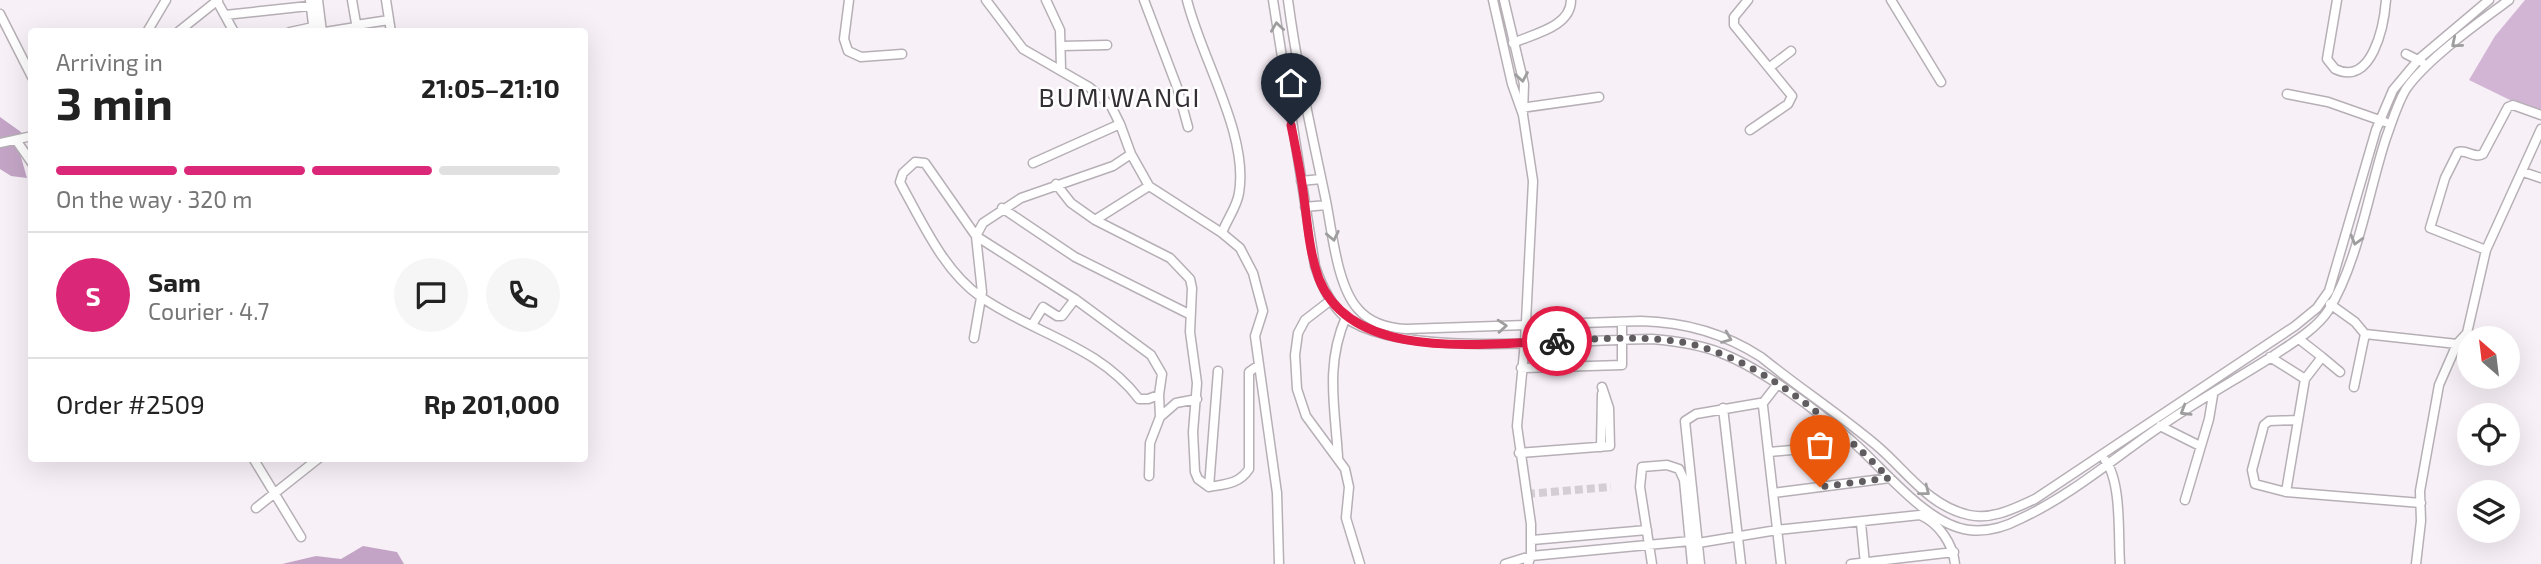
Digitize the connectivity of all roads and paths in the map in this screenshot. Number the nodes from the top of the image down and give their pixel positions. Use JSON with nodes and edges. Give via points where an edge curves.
{"nodes":[{"id":1,"x":166,"y":0,"type":"edge"},
{"id":2,"x":217,"y":0,"type":"edge"},
{"id":3,"x":352,"y":0,"type":"edge"},
{"id":4,"x":386,"y":0,"type":"edge"},
{"id":5,"x":849,"y":0,"type":"edge"},
{"id":6,"x":986,"y":0,"type":"edge"},
{"id":7,"x":1046,"y":0,"type":"edge"},
{"id":8,"x":1144,"y":0,"type":"edge"},
{"id":9,"x":1188,"y":0,"type":"edge"},
{"id":10,"x":1273,"y":0,"type":"edge"},
{"id":11,"x":1288,"y":0,"type":"edge"},
{"id":12,"x":1493,"y":0,"type":"edge"},
{"id":13,"x":1504,"y":0,"type":"edge"},
{"id":14,"x":1571,"y":0,"type":"edge"},
{"id":15,"x":1748,"y":0,"type":"edge"},
{"id":16,"x":1891,"y":0,"type":"edge"},
{"id":17,"x":2337,"y":0,"type":"edge"},
{"id":18,"x":2386,"y":0,"type":"edge"},
{"id":19,"x":2505,"y":1,"type":"edge"},
{"id":20,"x":314,"y":2,"type":"edge"},
{"id":21,"x":2491,"y":5,"type":"edge"},
{"id":22,"x":0,"y":14,"type":"edge"},
{"id":23,"x":225,"y":15,"type":"junction"},
{"id":24,"x":389,"y":20,"type":"junction"},
{"id":25,"x":149,"y":28,"type":"edge"},
{"id":26,"x":183,"y":28,"type":"edge"},
{"id":27,"x":232,"y":28,"type":"edge"},
{"id":28,"x":313,"y":28,"type":"edge"},
{"id":29,"x":322,"y":28,"type":"edge"},
{"id":30,"x":356,"y":28,"type":"edge"},
{"id":31,"x":390,"y":28,"type":"edge"},
{"id":32,"x":1515,"y":43,"type":"junction"},
{"id":33,"x":1107,"y":45,"type":"dead end"},
{"id":34,"x":1062,"y":46,"type":"junction"},
{"id":35,"x":1504,"y":48,"type":"junction"},
{"id":36,"x":1791,"y":51,"type":"dead end"},
{"id":37,"x":902,"y":54,"type":"dead end"},
{"id":38,"x":2406,"y":54,"type":"dead end"},
{"id":39,"x":2423,"y":63,"type":"junction"},
{"id":40,"x":1770,"y":67,"type":"junction"},
{"id":41,"x":28,"y":68,"type":"edge"},
{"id":42,"x":1061,"y":69,"type":"junction"},
{"id":43,"x":1299,"y":76,"type":"junction"},
{"id":44,"x":1285,"y":78,"type":"junction"},
{"id":45,"x":1941,"y":82,"type":"dead end"},
{"id":46,"x":2287,"y":94,"type":"dead end"},
{"id":47,"x":1599,"y":97,"type":"dead end"},
{"id":48,"x":1523,"y":110,"type":"junction"},
{"id":49,"x":2541,"y":114,"type":"edge"},
{"id":50,"x":2386,"y":122,"type":"junction"},
{"id":51,"x":1121,"y":124,"type":"junction"},
{"id":52,"x":1188,"y":127,"type":"dead end"},
{"id":53,"x":1750,"y":130,"type":"dead end"},
{"id":54,"x":2541,"y":130,"type":"edge"},
{"id":55,"x":28,"y":137,"type":"edge"},
{"id":56,"x":16,"y":140,"type":"junction"},
{"id":57,"x":0,"y":143,"type":"edge"},
{"id":58,"x":1131,"y":154,"type":"junction"},
{"id":59,"x":28,"y":157,"type":"edge"},
{"id":60,"x":1033,"y":163,"type":"dead end"},
{"id":61,"x":2523,"y":172,"type":"junction"},
{"id":62,"x":2541,"y":178,"type":"edge"},
{"id":63,"x":1319,"y":180,"type":"junction"},
{"id":64,"x":1303,"y":181,"type":"junction"},
{"id":65,"x":1056,"y":184,"type":"junction"},
{"id":66,"x":1149,"y":186,"type":"junction"},
{"id":67,"x":2362,"y":196,"type":"junction"},
{"id":68,"x":1326,"y":205,"type":"junction"},
{"id":69,"x":1306,"y":207,"type":"junction"},
{"id":70,"x":1002,"y":208,"type":"junction"},
{"id":71,"x":1095,"y":220,"type":"junction"},
{"id":72,"x":1222,"y":233,"type":"junction"},
{"id":73,"x":976,"y":236,"type":"junction"},
{"id":74,"x":2486,"y":250,"type":"junction"},
{"id":75,"x":982,"y":298,"type":"junction"},
{"id":76,"x":1075,"y":299,"type":"junction"},
{"id":77,"x":1331,"y":300,"type":"junction"},
{"id":78,"x":2330,"y":304,"type":"junction"},
{"id":79,"x":1189,"y":314,"type":"junction"},
{"id":80,"x":1346,"y":317,"type":"junction"},
{"id":81,"x":1032,"y":325,"type":"junction"},
{"id":82,"x":2469,"y":326,"type":"edge"},
{"id":83,"x":1622,"y":331,"type":"junction"},
{"id":84,"x":1525,"y":333,"type":"junction"},
{"id":85,"x":2365,"y":334,"type":"junction"},
{"id":86,"x":974,"y":338,"type":"dead end"},
{"id":87,"x":2298,"y":339,"type":"junction"},
{"id":88,"x":2457,"y":344,"type":"joint"},
{"id":89,"x":2322,"y":357,"type":"junction"},
{"id":90,"x":2270,"y":358,"type":"junction"},
{"id":91,"x":1259,"y":365,"type":"junction"},
{"id":92,"x":1521,"y":368,"type":"junction"},
{"id":93,"x":1218,"y":371,"type":"dead end"},
{"id":94,"x":2340,"y":372,"type":"dead end"},
{"id":95,"x":2305,"y":379,"type":"junction"},
{"id":96,"x":1777,"y":385,"type":"junction"},
{"id":97,"x":2354,"y":387,"type":"dead end"},
{"id":98,"x":1159,"y":395,"type":"junction"},
{"id":99,"x":2213,"y":395,"type":"junction"},
{"id":100,"x":1197,"y":399,"type":"junction"},
{"id":101,"x":1763,"y":403,"type":"junction"},
{"id":102,"x":1723,"y":408,"type":"junction"},
{"id":103,"x":1160,"y":417,"type":"junction"},
{"id":104,"x":2297,"y":420,"type":"junction"},
{"id":105,"x":2160,"y":426,"type":"junction"},
{"id":106,"x":1835,"y":446,"type":"dead end"},
{"id":107,"x":2200,"y":446,"type":"junction"},
{"id":108,"x":1601,"y":447,"type":"junction"},
{"id":109,"x":1769,"y":452,"type":"junction"},
{"id":110,"x":1519,"y":453,"type":"junction"},
{"id":111,"x":1338,"y":457,"type":"junction"},
{"id":112,"x":2105,"y":459,"type":"junction"},
{"id":113,"x":255,"y":462,"type":"edge"},
{"id":114,"x":314,"y":462,"type":"edge"},
{"id":115,"x":1149,"y":477,"type":"dead end"},
{"id":116,"x":1889,"y":478,"type":"junction"},
{"id":117,"x":1209,"y":487,"type":"junction"},
{"id":118,"x":1773,"y":492,"type":"junction"},
{"id":119,"x":2286,"y":492,"type":"junction"},
{"id":120,"x":274,"y":495,"type":"junction"},
{"id":121,"x":2185,"y":500,"type":"dead end"},
{"id":122,"x":2421,"y":503,"type":"junction"},
{"id":123,"x":256,"y":508,"type":"dead end"},
{"id":124,"x":1861,"y":523,"type":"junction"},
{"id":125,"x":1647,"y":530,"type":"junction"},
{"id":126,"x":1777,"y":530,"type":"junction"},
{"id":127,"x":1737,"y":536,"type":"junction"},
{"id":128,"x":301,"y":537,"type":"dead end"},
{"id":129,"x":1532,"y":540,"type":"junction"},
{"id":130,"x":1552,"y":540,"type":"junction"},
{"id":131,"x":1694,"y":542,"type":"junction"},
{"id":132,"x":1650,"y":544,"type":"junction"},
{"id":133,"x":1954,"y":552,"type":"junction"},
{"id":134,"x":1564,"y":553,"type":"junction"},
{"id":135,"x":1575,"y":553,"type":"junction"},
{"id":136,"x":1530,"y":560,"type":"edge"},
{"id":137,"x":1865,"y":563,"type":"edge"},
{"id":138,"x":1279,"y":564,"type":"edge"},
{"id":139,"x":1360,"y":564,"type":"edge"},
{"id":140,"x":1505,"y":564,"type":"edge"},
{"id":141,"x":1575,"y":564,"type":"edge"},
{"id":142,"x":1652,"y":564,"type":"edge"},
{"id":143,"x":1692,"y":564,"type":"edge"},
{"id":144,"x":1700,"y":564,"type":"edge"},
{"id":145,"x":1741,"y":564,"type":"edge"},
{"id":146,"x":1781,"y":564,"type":"edge"},
{"id":147,"x":1852,"y":564,"type":"edge"},
{"id":148,"x":1955,"y":564,"type":"edge"},
{"id":149,"x":2120,"y":564,"type":"edge"},
{"id":150,"x":2416,"y":564,"type":"edge"}],
"edges":[{"from":1,"to":25,"type":"street"},
{"from":2,"to":23,"type":"street"},
{"from":2,"to":26,"type":"street"},
{"from":3,"to":30,"type":"street"},
{"from":4,"to":24,"type":"street"},
{"from":5,"to":37,"type":"street","via":[[847,50],[861,57]]},
{"from":6,"to":42,"type":"street","via":[[1023,49]]},
{"from":7,"to":34,"type":"street"},
{"from":8,"to":52,"type":"street"},
{"from":9,"to":72,"type":"street","via":[[1241,168],[1239,196]]},
{"from":44,"to":10,"type":"street","one_way":true},
{"from":11,"to":43,"type":"street"},
{"from":12,"to":35,"type":"street"},
{"from":13,"to":32,"type":"street"},
{"from":14,"to":32,"type":"street","via":[[1561,22]]},
{"from":15,"to":40,"type":"street","via":[[1733,23]]},
{"from":16,"to":45,"type":"street"},
{"from":17,"to":18,"type":"street","via":[[2327,59],[2335,69],[2350,73],[2370,58]]},
{"from":19,"to":21,"type":"street"},
{"from":20,"to":23,"type":"street"},
{"from":20,"to":28,"type":"street"},
{"from":20,"to":29,"type":"street"},
{"from":21,"to":39,"type":"street"},
{"from":22,"to":41,"type":"street"},
{"from":23,"to":27,"type":"street"},
{"from":24,"to":30,"type":"street"},
{"from":24,"to":31,"type":"street"},
{"from":32,"to":35,"type":"street"},
{"from":32,"to":48,"type":"street","one_way":true,"via":[[1524,84]]},
{"from":33,"to":34,"type":"street"},
{"from":34,"to":42,"type":"street"},
{"from":35,"to":48,"type":"street"},
{"from":36,"to":40,"type":"street"},
{"from":38,"to":39,"type":"street"},
{"from":39,"to":50,"type":"street"},
{"from":40,"to":53,"type":"street","via":[[1791,100]]},
{"from":42,"to":51,"type":"street","via":[[1111,106]]},
{"from":43,"to":44,"type":"street"},
{"from":43,"to":63,"type":"street"},
{"from":44,"to":64,"type":"street"},
{"from":46,"to":50,"type":"street"},
{"from":47,"to":48,"type":"street"},
{"from":48,"to":84,"type":"street","via":[[1533,181]]},
{"from":49,"to":74,"type":"street","via":[[2508,107],[2483,154],[2458,152],[2445,178],[2430,228]]},
{"from":50,"to":67,"type":"street"},
{"from":51,"to":58,"type":"street"},
{"from":51,"to":60,"type":"street"},
{"from":54,"to":61,"type":"street"},
{"from":55,"to":56,"type":"street"},
{"from":56,"to":57,"type":"street"},
{"from":56,"to":59,"type":"street"},
{"from":58,"to":65,"type":"street","via":[[1113,166]]},
{"from":58,"to":66,"type":"street"},
{"from":61,"to":62,"type":"street"},
{"from":61,"to":74,"type":"street"},
{"from":63,"to":64,"type":"street"},
{"from":63,"to":68,"type":"street"},
{"from":64,"to":69,"type":"street"},
{"from":65,"to":70,"type":"street"},
{"from":65,"to":71,"type":"street","via":[[1071,203]]},
{"from":66,"to":71,"type":"street"},
{"from":66,"to":72,"type":"street"},
{"from":67,"to":78,"type":"street","one_way":true,"via":[[2344,281]]},
{"from":67,"to":112,"type":"street","via":[[2329,291],[2317,308]]},
{"from":68,"to":69,"type":"street"},
{"from":68,"to":84,"type":"street","one_way":true,"via":[[1349,293],[1357,309],[1371,320],[1406,329]]},
{"from":69,"to":77,"type":"street","via":[[1315,266]]},
{"from":70,"to":73,"type":"street","via":[[985,220]]},
{"from":70,"to":79,"type":"street","via":[[1076,257]]},
{"from":71,"to":79,"type":"street","via":[[1181,267],[1191,284]]},
{"from":72,"to":91,"type":"street","via":[[1240,248],[1256,283],[1263,311],[1255,336]]},
{"from":73,"to":75,"type":"street"},
{"from":73,"to":75,"type":"street","via":[[925,163],[911,165],[900,177],[901,186],[937,248]]},
{"from":73,"to":76,"type":"street"},
{"from":74,"to":82,"type":"street"},
{"from":75,"to":81,"type":"street"},
{"from":75,"to":86,"type":"street"},
{"from":76,"to":81,"type":"street","via":[[1060,316],[1042,308]]},
{"from":76,"to":98,"type":"street","via":[[1151,355],[1162,374]]},
{"from":77,"to":80,"type":"street"},
{"from":77,"to":111,"type":"street","via":[[1301,327],[1295,370],[1306,416]]},
{"from":78,"to":85,"type":"street"},
{"from":78,"to":87,"type":"street"},
{"from":79,"to":100,"type":"street"},
{"from":80,"to":84,"type":"street","via":[[1369,330],[1408,340]]},
{"from":80,"to":111,"type":"street","via":[[1331,371]]},
{"from":81,"to":98,"type":"street","via":[[1101,361],[1139,399]]},
{"from":83,"to":84,"type":"street"},
{"from":83,"to":84,"type":"street"},
{"from":83,"to":92,"type":"street","via":[[1622,365]]},
{"from":83,"to":96,"type":"street","via":[[1720,352]]},
{"from":83,"to":112,"type":"street","one_way":true,"via":[[1680,325],[1742,344],[1879,447],[1927,494],[1970,515],[2000,513],[2035,499]]},
{"from":84,"to":92,"type":"street"},
{"from":85,"to":88,"type":"street"},
{"from":85,"to":97,"type":"street"},
{"from":87,"to":89,"type":"street"},
{"from":87,"to":90,"type":"street"},
{"from":88,"to":122,"type":"street","via":[[2444,368],[2433,409]]},
{"from":89,"to":94,"type":"street"},
{"from":89,"to":95,"type":"street"},
{"from":90,"to":95,"type":"street"},
{"from":90,"to":99,"type":"street"},
{"from":91,"to":117,"type":"street","via":[[1249,372],[1249,469],[1233,483]]},
{"from":91,"to":138,"type":"street","via":[[1277,493]]},
{"from":92,"to":110,"type":"street"},
{"from":93,"to":117,"type":"street"},
{"from":95,"to":104,"type":"street"},
{"from":96,"to":101,"type":"street"},
{"from":96,"to":116,"type":"street","via":[[1853,442]]},
{"from":98,"to":103,"type":"street"},
{"from":99,"to":105,"type":"street","one_way":true},
{"from":99,"to":107,"type":"street"},
{"from":100,"to":103,"type":"street","via":[[1176,402]]},
{"from":100,"to":117,"type":"street","via":[[1195,472]]},
{"from":101,"to":102,"type":"street"},
{"from":101,"to":109,"type":"street"},
{"from":102,"to":127,"type":"street"},
{"from":102,"to":131,"type":"street","via":[[1689,416],[1685,422]]},
{"from":103,"to":115,"type":"street","via":[[1150,443]]},
{"from":104,"to":119,"type":"street"},
{"from":104,"to":119,"type":"street","via":[[2265,423],[2252,470],[2255,484]]},
{"from":105,"to":107,"type":"street"},
{"from":105,"to":112,"type":"street"},
{"from":106,"to":109,"type":"street"},
{"from":107,"to":121,"type":"street"},
{"from":108,"to":108,"type":"street","via":[[1610,446],[1609,408],[1602,387]]},
{"from":108,"to":110,"type":"street"},
{"from":109,"to":118,"type":"street"},
{"from":110,"to":129,"type":"street"},
{"from":111,"to":139,"type":"street","via":[[1348,478],[1346,518]]},
{"from":112,"to":116,"type":"street","via":[[2020,519],[1977,530],[1947,523]]},
{"from":112,"to":149,"type":"street","via":[[2115,491]]},
{"from":113,"to":120,"type":"street"},
{"from":114,"to":120,"type":"street"},
{"from":116,"to":118,"type":"street"},
{"from":118,"to":126,"type":"street"},
{"from":119,"to":122,"type":"street"},
{"from":120,"to":123,"type":"street"},
{"from":120,"to":128,"type":"street"},
{"from":122,"to":150,"type":"street"},
{"from":124,"to":126,"type":"street"},
{"from":124,"to":133,"type":"street","via":[[1920,515],[1936,524]]},
{"from":124,"to":137,"type":"street"},
{"from":125,"to":130,"type":"street"},
{"from":125,"to":131,"type":"street","via":[[1640,487],[1642,467],[1673,466],[1685,480]]},
{"from":125,"to":132,"type":"street"},
{"from":126,"to":127,"type":"street"},
{"from":126,"to":146,"type":"street"},
{"from":127,"to":131,"type":"street"},
{"from":127,"to":145,"type":"street"},
{"from":129,"to":130,"type":"street"},
{"from":129,"to":136,"type":"street"},
{"from":130,"to":134,"type":"street"},
{"from":131,"to":132,"type":"street"},
{"from":131,"to":143,"type":"street"},
{"from":131,"to":144,"type":"street"},
{"from":132,"to":135,"type":"street"},
{"from":132,"to":142,"type":"street"},
{"from":133,"to":137,"type":"street"},
{"from":133,"to":148,"type":"street"},
{"from":134,"to":135,"type":"street"},
{"from":134,"to":136,"type":"street"},
{"from":135,"to":141,"type":"street"},
{"from":136,"to":140,"type":"street"},
{"from":137,"to":147,"type":"street"}]}
